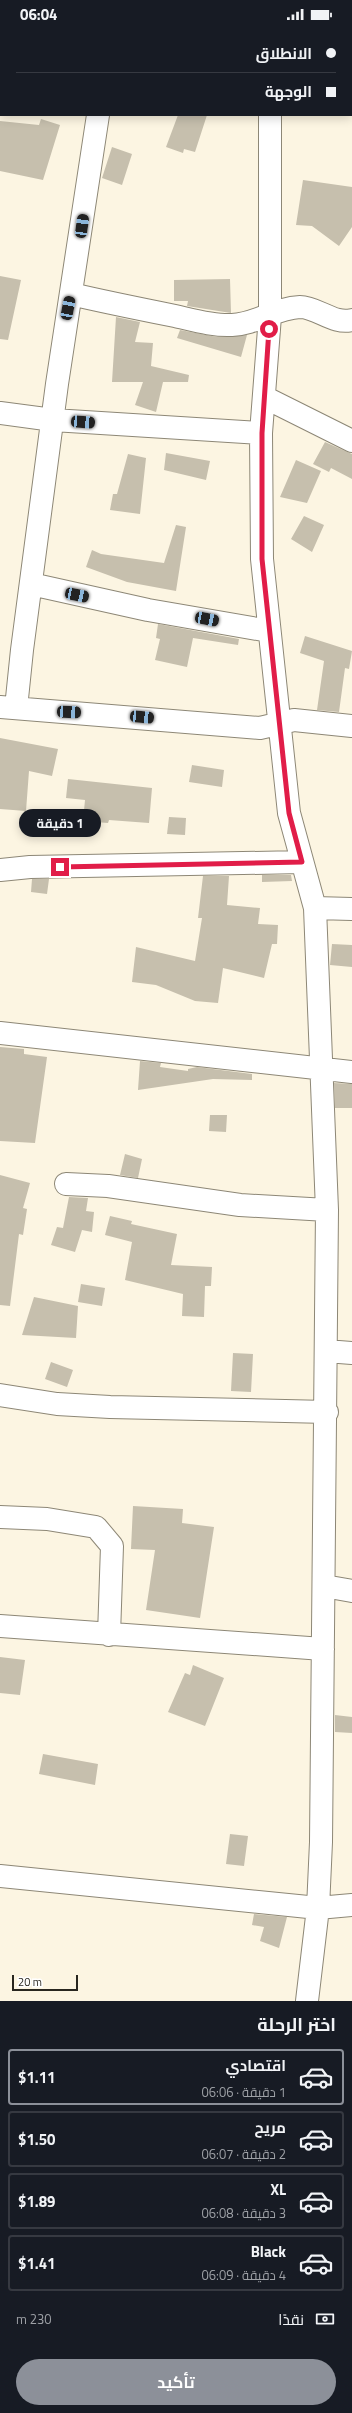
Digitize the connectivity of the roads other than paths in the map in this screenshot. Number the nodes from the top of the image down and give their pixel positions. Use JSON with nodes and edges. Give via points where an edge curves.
{"nodes":[{"id":1,"x":98,"y":116,"type":"edge"},
{"id":2,"x":270,"y":116,"type":"edge"},
{"id":3,"x":71,"y":294,"type":"junction"},
{"id":4,"x":270,"y":316,"type":"junction"},
{"id":5,"x":352,"y":320,"type":"edge"},
{"id":6,"x":264,"y":397,"type":"junction"},
{"id":7,"x":0,"y":413,"type":"edge"},
{"id":8,"x":53,"y":420,"type":"junction"},
{"id":9,"x":262,"y":433,"type":"junction"},
{"id":10,"x":352,"y":441,"type":"edge"},
{"id":11,"x":31,"y":584,"type":"junction"},
{"id":12,"x":269,"y":631,"type":"junction"},
{"id":13,"x":8,"y":707,"type":"edge"},
{"id":14,"x":278,"y":725,"type":"junction"},
{"id":15,"x":352,"y":726,"type":"edge"},
{"id":16,"x":302,"y":862,"type":"junction"},
{"id":17,"x":0,"y":870,"type":"edge"},
{"id":18,"x":314,"y":908,"type":"junction"},
{"id":19,"x":352,"y":909,"type":"edge"},
{"id":20,"x":0,"y":1033,"type":"edge"},
{"id":21,"x":321,"y":1070,"type":"junction"},
{"id":22,"x":352,"y":1072,"type":"edge"},
{"id":23,"x":66,"y":1184,"type":"dead end"},
{"id":24,"x":327,"y":1210,"type":"junction"},
{"id":25,"x":326,"y":1351,"type":"junction"},
{"id":26,"x":352,"y":1353,"type":"edge"},
{"id":27,"x":0,"y":1395,"type":"edge"},
{"id":28,"x":327,"y":1412,"type":"junction"},
{"id":29,"x":0,"y":1517,"type":"edge"},
{"id":30,"x":324,"y":1586,"type":"junction"},
{"id":31,"x":352,"y":1591,"type":"edge"},
{"id":32,"x":0,"y":1626,"type":"edge"},
{"id":33,"x":109,"y":1635,"type":"junction"},
{"id":34,"x":323,"y":1649,"type":"junction"},
{"id":35,"x":0,"y":1876,"type":"edge"},
{"id":36,"x":352,"y":1905,"type":"edge"},
{"id":37,"x":318,"y":1908,"type":"junction"},
{"id":38,"x":307,"y":2001,"type":"edge"}],
"edges":[{"from":1,"to":3,"type":"street"},
{"from":2,"to":4,"type":"street"},
{"from":3,"to":4,"type":"street","via":[[204,322],[232,325]]},
{"from":3,"to":8,"type":"street"},
{"from":4,"to":5,"type":"street","via":[[284,309],[302,307],[328,317],[348,322]]},
{"from":4,"to":6,"type":"street"},
{"from":6,"to":9,"type":"street"},
{"from":6,"to":10,"type":"street"},
{"from":7,"to":8,"type":"street"},
{"from":8,"to":9,"type":"street"},
{"from":8,"to":11,"type":"street"},
{"from":9,"to":12,"type":"street","via":[[262,559]]},
{"from":11,"to":12,"type":"street","via":[[140,608]]},
{"from":11,"to":13,"type":"street"},
{"from":12,"to":14,"type":"street"},
{"from":13,"to":14,"type":"street","via":[[260,728]]},
{"from":14,"to":15,"type":"street","via":[[300,720]]},
{"from":14,"to":16,"type":"street","via":[[289,813]]},
{"from":16,"to":17,"type":"street","via":[[30,867]]},
{"from":16,"to":18,"type":"street"},
{"from":18,"to":19,"type":"street"},
{"from":18,"to":21,"type":"street"},
{"from":20,"to":21,"type":"street"},
{"from":21,"to":22,"type":"street"},
{"from":21,"to":24,"type":"street"},
{"from":23,"to":24,"type":"street","via":[[108,1186],[240,1205]]},
{"from":24,"to":25,"type":"street"},
{"from":25,"to":26,"type":"street"},
{"from":25,"to":28,"type":"street"},
{"from":27,"to":28,"type":"street","via":[[57,1404],[110,1407]]},
{"from":28,"to":30,"type":"street"},
{"from":29,"to":33,"type":"street","via":[[47,1519],[96,1527],[112,1546]]},
{"from":30,"to":31,"type":"street"},
{"from":30,"to":34,"type":"street"},
{"from":32,"to":33,"type":"street"},
{"from":33,"to":34,"type":"street"},
{"from":34,"to":37,"type":"street"},
{"from":35,"to":37,"type":"street"},
{"from":36,"to":37,"type":"street"},
{"from":37,"to":38,"type":"street"}]}
